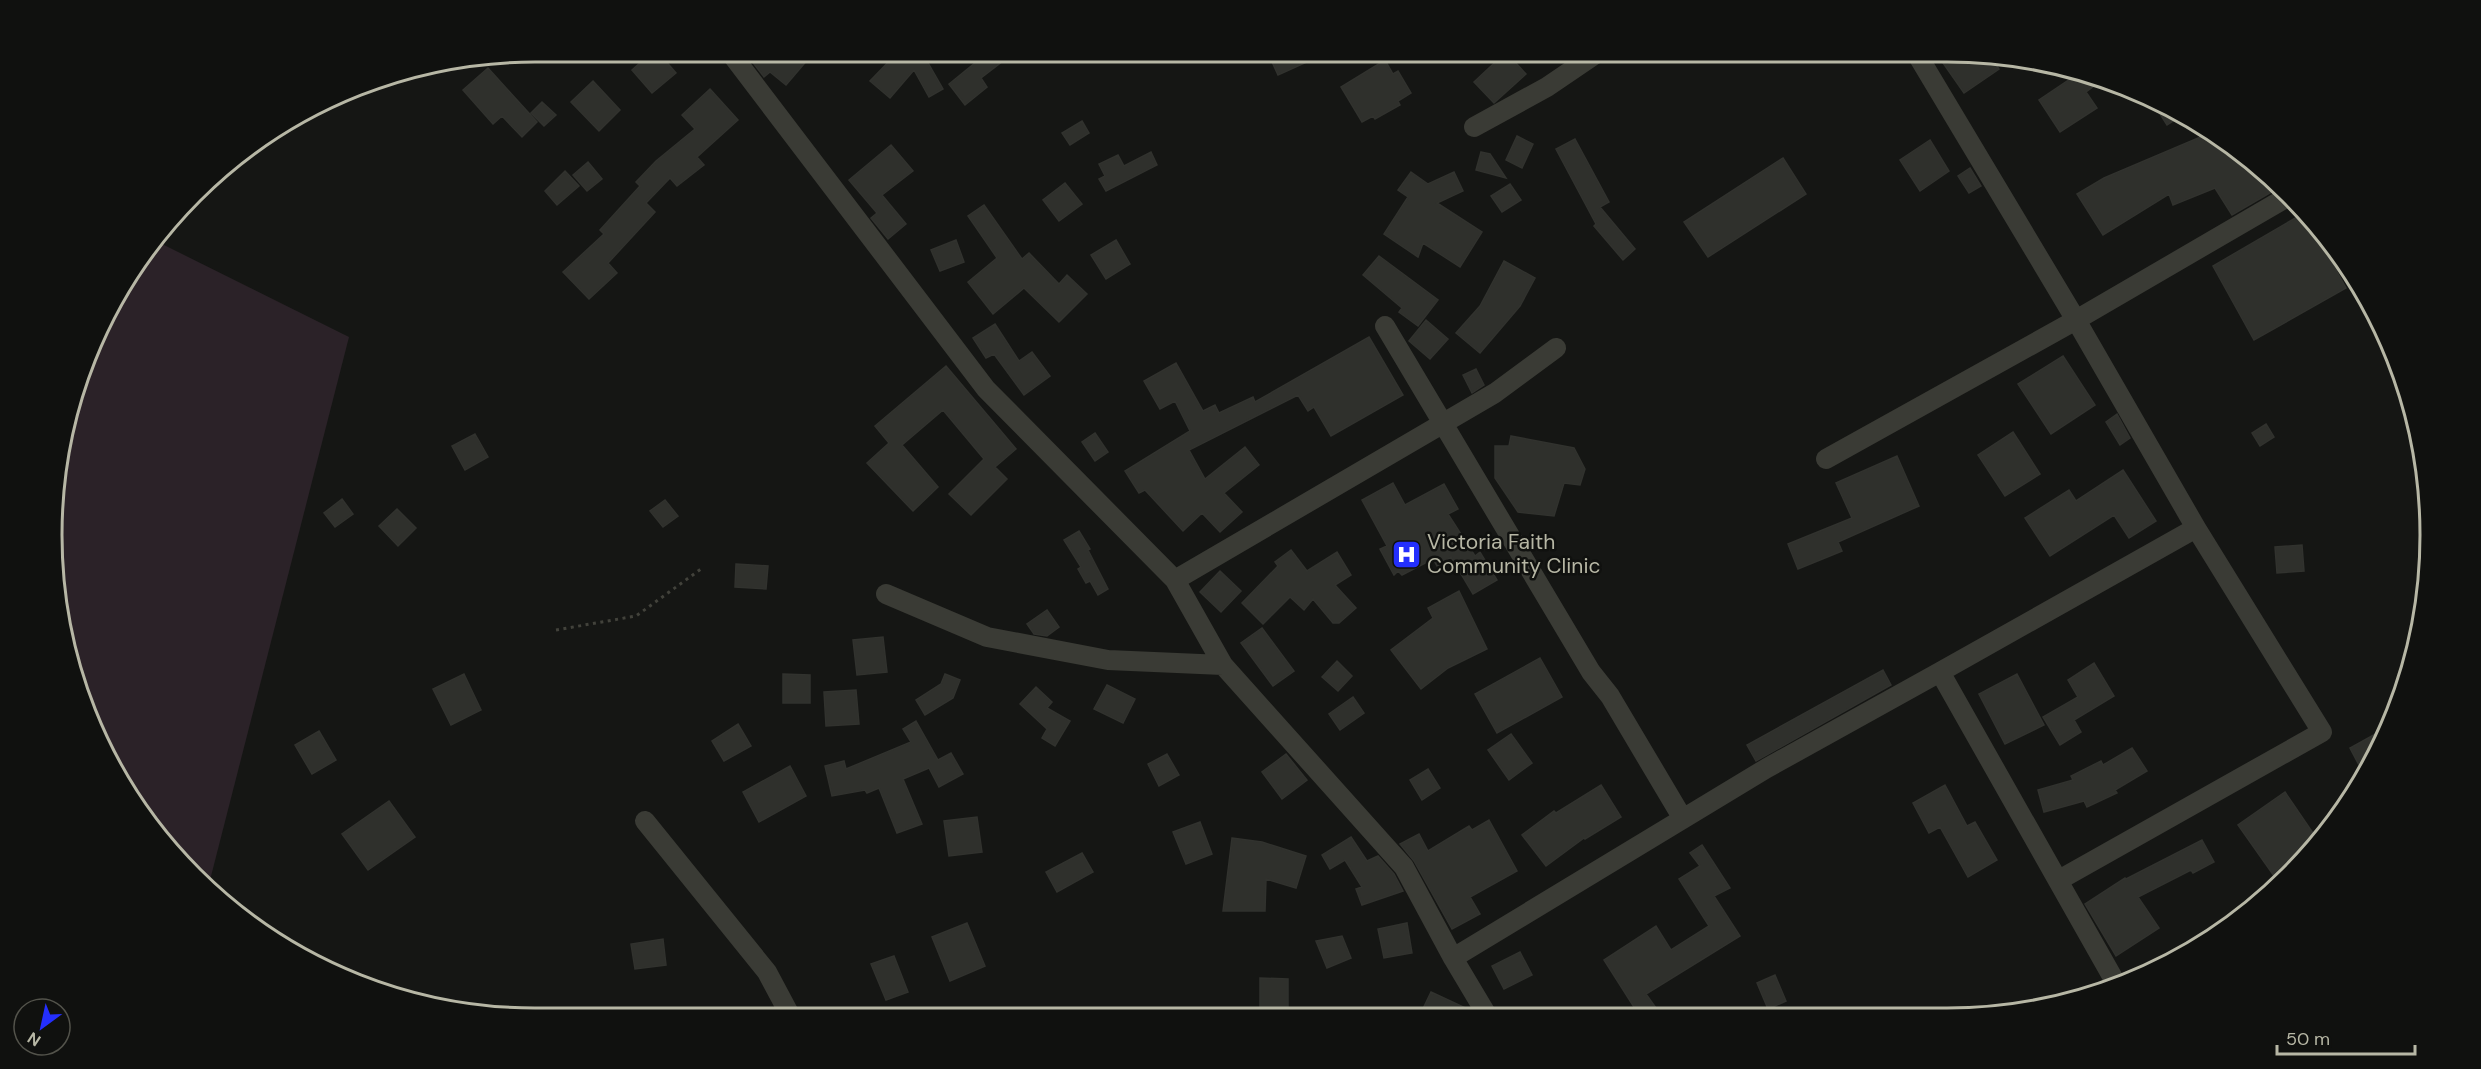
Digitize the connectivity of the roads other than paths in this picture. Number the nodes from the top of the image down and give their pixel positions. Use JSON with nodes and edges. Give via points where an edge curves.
{"nodes":[{"id":1,"x":737,"y":62,"type":"edge"},
{"id":2,"x":1584,"y":62,"type":"edge"},
{"id":3,"x":1922,"y":62,"type":"edge"},
{"id":4,"x":1474,"y":127,"type":"dead end"},
{"id":5,"x":2281,"y":200,"type":"edge"},
{"id":6,"x":2076,"y":320,"type":"junction"},
{"id":7,"x":1385,"y":326,"type":"dead end"},
{"id":8,"x":1557,"y":348,"type":"dead end"},
{"id":9,"x":1442,"y":423,"type":"junction"},
{"id":10,"x":1826,"y":459,"type":"dead end"},
{"id":11,"x":2196,"y":528,"type":"junction"},
{"id":12,"x":1175,"y":580,"type":"junction"},
{"id":13,"x":886,"y":594,"type":"dead end"},
{"id":14,"x":1223,"y":665,"type":"junction"},
{"id":15,"x":1940,"y":672,"type":"junction"},
{"id":16,"x":1683,"y":819,"type":"junction"},
{"id":17,"x":645,"y":821,"type":"dead end"},
{"id":18,"x":2059,"y":880,"type":"junction"},
{"id":19,"x":1453,"y":958,"type":"junction"},
{"id":20,"x":2113,"y":977,"type":"edge"},
{"id":21,"x":786,"y":1008,"type":"edge"},
{"id":22,"x":1483,"y":1008,"type":"edge"}],
"edges":[{"from":1,"to":12,"type":"street","via":[[986,389]]},
{"from":2,"to":4,"type":"street"},
{"from":3,"to":6,"type":"street"},
{"from":5,"to":6,"type":"street"},
{"from":6,"to":10,"type":"street"},
{"from":6,"to":11,"type":"street"},
{"from":7,"to":9,"type":"street"},
{"from":8,"to":9,"type":"street","via":[[1495,393]]},
{"from":9,"to":12,"type":"street"},
{"from":9,"to":16,"type":"street"},
{"from":11,"to":15,"type":"street"},
{"from":11,"to":18,"type":"street","via":[[2322,732]]},
{"from":12,"to":14,"type":"street"},
{"from":13,"to":14,"type":"street","via":[[987,637],[1108,660]]},
{"from":14,"to":19,"type":"street","via":[[1404,867]]},
{"from":15,"to":16,"type":"street"},
{"from":15,"to":18,"type":"street"},
{"from":16,"to":19,"type":"street"},
{"from":17,"to":21,"type":"street","via":[[767,972]]},
{"from":18,"to":20,"type":"street"},
{"from":19,"to":22,"type":"street"}]}
